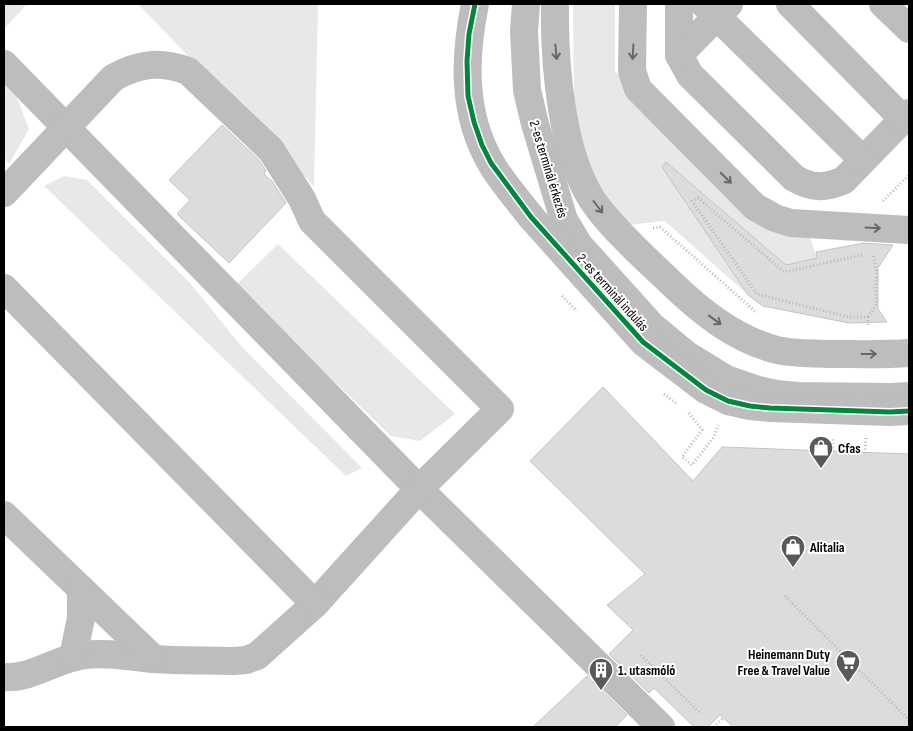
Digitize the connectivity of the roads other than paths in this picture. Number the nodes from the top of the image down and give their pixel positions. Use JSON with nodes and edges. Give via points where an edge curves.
{"nodes":[{"id":1,"x":476,"y":4,"type":"edge"},
{"id":2,"x":526,"y":4,"type":"edge"},
{"id":3,"x":555,"y":4,"type":"edge"},
{"id":4,"x":633,"y":4,"type":"edge"},
{"id":5,"x":679,"y":4,"type":"edge"},
{"id":6,"x":790,"y":4,"type":"edge"},
{"id":7,"x":883,"y":4,"type":"edge"},
{"id":8,"x":717,"y":8,"type":"edge"},
{"id":9,"x":909,"y":29,"type":"edge"},
{"id":10,"x":680,"y":55,"type":"junction"},
{"id":11,"x":4,"y":64,"type":"edge"},
{"id":12,"x":906,"y":116,"type":"edge"},
{"id":13,"x":66,"y":127,"type":"junction"},
{"id":14,"x":863,"y":160,"type":"junction"},
{"id":15,"x":4,"y":193,"type":"edge"},
{"id":16,"x":909,"y":230,"type":"edge"},
{"id":17,"x":4,"y":288,"type":"edge"},
{"id":18,"x":909,"y":353,"type":"edge"},
{"id":19,"x":909,"y":396,"type":"edge"},
{"id":20,"x":909,"y":412,"type":"edge"},
{"id":21,"x":419,"y":489,"type":"junction"},
{"id":22,"x":4,"y":515,"type":"edge"},
{"id":23,"x":81,"y":589,"type":"junction"},
{"id":24,"x":315,"y":604,"type":"junction"},
{"id":25,"x":73,"y":657,"type":"junction"},
{"id":26,"x":154,"y":659,"type":"junction"},
{"id":27,"x":4,"y":677,"type":"edge"},
{"id":28,"x":661,"y":727,"type":"edge"}],
"edges":[{"from":1,"to":20,"type":"street","name":"2-es terminál indulás","bridge":true,"via":[[469,34],[468,96],[482,145],[491,163],[531,218],[643,342],[706,390],[750,406]]},
{"from":2,"to":19,"type":"street","name":"2-es terminál érkezés","via":[[527,90],[564,220],[579,245],[652,326],[687,355],[726,379],[758,390],[798,396]]},
{"from":3,"to":18,"type":"street","name":"2-es terminál érkezés","one_way":true,"via":[[558,82],[572,151],[587,192],[628,242],[687,298],[745,339],[778,350],[811,353]]},
{"from":4,"to":16,"type":"street","one_way":true,"via":[[632,70],[638,89],[754,207],[791,223]]},
{"from":5,"to":10,"type":"street"},
{"from":6,"to":12,"type":"street"},
{"from":7,"to":9,"type":"street"},
{"from":8,"to":10,"type":"street"},
{"from":8,"to":14,"type":"street"},
{"from":10,"to":14,"type":"street","via":[[690,75],[794,178],[808,186],[834,184],[844,180]]},
{"from":11,"to":13,"type":"street"},
{"from":12,"to":14,"type":"street"},
{"from":13,"to":15,"type":"street"},
{"from":13,"to":21,"type":"street"},
{"from":13,"to":21,"type":"street","via":[[113,78],[129,68],[172,65],[188,72],[271,150],[312,221],[500,408]]},
{"from":17,"to":24,"type":"street"},
{"from":21,"to":24,"type":"street"},
{"from":21,"to":28,"type":"street"},
{"from":22,"to":23,"type":"street"},
{"from":23,"to":25,"type":"street","via":[[81,618]]},
{"from":23,"to":26,"type":"street"},
{"from":24,"to":26,"type":"street","via":[[257,656],[246,660]]},
{"from":25,"to":26,"type":"street","via":[[110,654]]},
{"from":25,"to":27,"type":"street","via":[[26,675]]}]}
